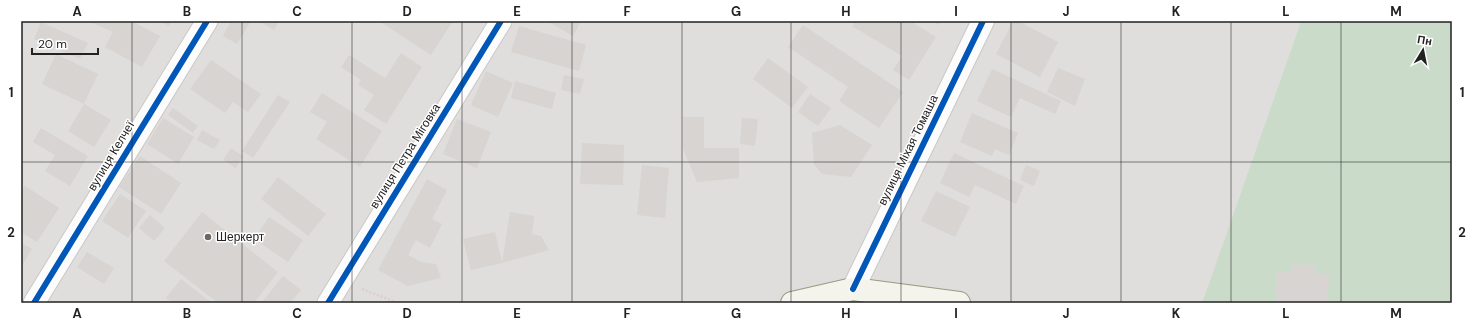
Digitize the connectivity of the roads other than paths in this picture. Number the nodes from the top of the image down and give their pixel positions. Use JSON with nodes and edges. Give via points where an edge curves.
{"nodes":[{"id":1,"x":207,"y":21,"type":"edge"},
{"id":2,"x":502,"y":21,"type":"edge"},
{"id":3,"x":983,"y":21,"type":"edge"},
{"id":4,"x":853,"y":290,"type":"junction"},
{"id":5,"x":34,"y":303,"type":"edge"},
{"id":6,"x":328,"y":303,"type":"edge"},
{"id":7,"x":792,"y":303,"type":"edge"},
{"id":8,"x":959,"y":303,"type":"edge"}],
"edges":[{"from":1,"to":5,"type":"street","name":"вулиця Келчеї"},
{"from":2,"to":6,"type":"street","name":"вулиця Петра Міговка"},
{"from":3,"to":4,"type":"street","name":"вулиця Міхая Томаша"},
{"from":4,"to":7,"type":"main road"},
{"from":4,"to":8,"type":"main road"}]}
